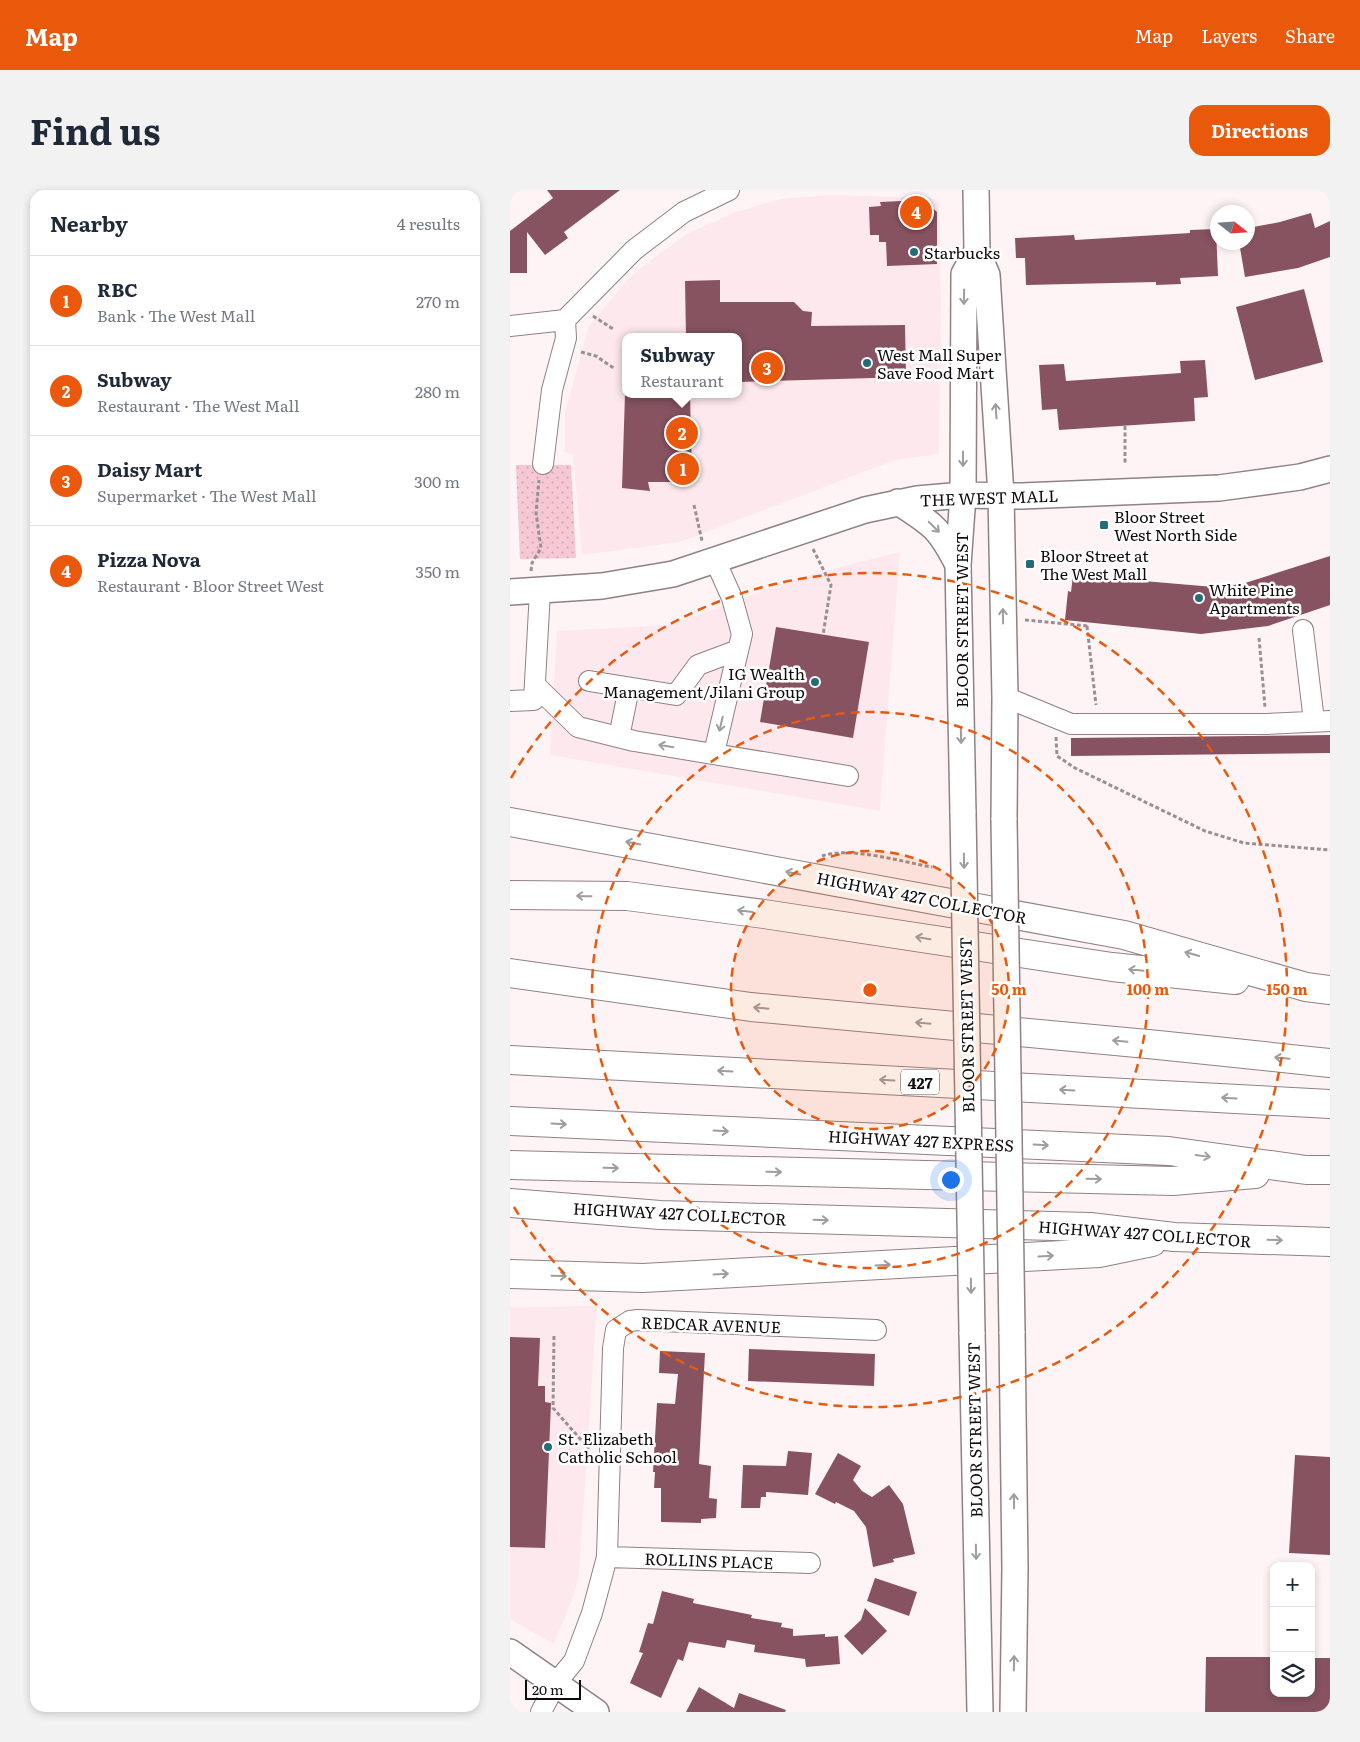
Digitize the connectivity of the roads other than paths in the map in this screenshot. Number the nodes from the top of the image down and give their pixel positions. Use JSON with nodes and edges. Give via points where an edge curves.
{"nodes":[{"id":1,"x":729,"y":190,"type":"edge"},
{"id":2,"x":976,"y":190,"type":"edge"},
{"id":3,"x":976,"y":251,"type":"junction"},
{"id":4,"x":565,"y":320,"type":"junction"},
{"id":5,"x":510,"y":326,"type":"edge"},
{"id":6,"x":543,"y":464,"type":"road end"},
{"id":7,"x":1330,"y":469,"type":"edge"},
{"id":8,"x":963,"y":494,"type":"junction"},
{"id":9,"x":1001,"y":495,"type":"junction"},
{"id":10,"x":898,"y":502,"type":"junction"},
{"id":11,"x":711,"y":562,"type":"junction"},
{"id":12,"x":958,"y":565,"type":"junction"},
{"id":13,"x":527,"y":592,"type":"edge"},
{"id":14,"x":1303,"y":630,"type":"dead end"},
{"id":15,"x":738,"y":650,"type":"junction"},
{"id":16,"x":588,"y":681,"type":"dead end"},
{"id":17,"x":629,"y":688,"type":"junction"},
{"id":18,"x":535,"y":693,"type":"junction"},
{"id":19,"x":1005,"y":697,"type":"junction"},
{"id":20,"x":510,"y":701,"type":"edge"},
{"id":21,"x":1322,"y":721,"type":"edge"},
{"id":22,"x":619,"y":737,"type":"junction"},
{"id":23,"x":714,"y":753,"type":"junction"},
{"id":24,"x":848,"y":776,"type":"dead end"},
{"id":25,"x":510,"y":822,"type":"edge"},
{"id":26,"x":510,"y":895,"type":"edge"},
{"id":27,"x":510,"y":973,"type":"edge"},
{"id":28,"x":1318,"y":988,"type":"edge"},
{"id":29,"x":510,"y":1060,"type":"edge"},
{"id":30,"x":1330,"y":1063,"type":"edge"},
{"id":31,"x":1330,"y":1104,"type":"edge"},
{"id":32,"x":510,"y":1121,"type":"edge"},
{"id":33,"x":510,"y":1165,"type":"edge"},
{"id":34,"x":1318,"y":1170,"type":"edge"},
{"id":35,"x":510,"y":1203,"type":"edge"},
{"id":36,"x":1174,"y":1237,"type":"junction"},
{"id":37,"x":1330,"y":1242,"type":"edge"},
{"id":38,"x":510,"y":1274,"type":"edge"},
{"id":39,"x":876,"y":1330,"type":"dead end"},
{"id":40,"x":607,"y":1557,"type":"junction"},
{"id":41,"x":810,"y":1563,"type":"dead end"},
{"id":42,"x":510,"y":1652,"type":"edge"},
{"id":43,"x":556,"y":1683,"type":"junction"},
{"id":44,"x":541,"y":1712,"type":"edge"},
{"id":45,"x":596,"y":1712,"type":"edge"},
{"id":46,"x":980,"y":1712,"type":"edge"},
{"id":47,"x":1013,"y":1712,"type":"edge"}],
"edges":[{"from":1,"to":4,"type":"street","via":[[684,212],[634,250]]},
{"from":2,"to":3,"type":"main road","name":"BLOOR STREET WEST"},
{"from":3,"to":8,"type":"main road","name":"BLOOR STREET WEST","one_way":true,"via":[[964,274]]},
{"from":9,"to":3,"type":"main road","name":"BLOOR STREET WEST","one_way":true,"via":[[987,275]]},
{"from":4,"to":5,"type":"street"},
{"from":4,"to":6,"type":"street","via":[[566,338],[552,390]]},
{"from":7,"to":9,"type":"main road","name":"THE WEST MALL","via":[[1300,477],[1219,488]]},
{"from":8,"to":9,"type":"main road","name":"THE WEST MALL"},
{"from":8,"to":10,"type":"main road","name":"THE WEST MALL"},
{"from":8,"to":12,"type":"main road","name":"BLOOR STREET WEST"},
{"from":19,"to":9,"type":"main road","name":"BLOOR STREET WEST","one_way":true},
{"from":10,"to":11,"type":"main road","name":"THE WEST MALL"},
{"from":10,"to":12,"type":"main road","one_way":true,"via":[[934,525]]},
{"from":11,"to":13,"type":"main road","name":"THE WEST MALL","via":[[632,583]]},
{"from":11,"to":15,"type":"street","via":[[732,598],[742,634]]},
{"from":12,"to":46,"type":"main road","name":"BLOOR STREET WEST","one_way":true,"bridge":true},
{"from":13,"to":18,"type":"street"},
{"from":14,"to":21,"type":"street"},
{"from":15,"to":17,"type":"street","via":[[698,665],[676,695]]},
{"from":15,"to":23,"type":"street","one_way":true},
{"from":16,"to":17,"type":"street"},
{"from":17,"to":22,"type":"street"},
{"from":18,"to":20,"type":"street"},
{"from":18,"to":22,"type":"street","via":[[578,727]]},
{"from":19,"to":21,"type":"street","via":[[1072,724]]},
{"from":47,"to":19,"type":"main road","name":"BLOOR STREET WEST","one_way":true,"bridge":true,"via":[[1015,1568]]},
{"from":23,"to":22,"type":"street","one_way":true},
{"from":23,"to":24,"type":"street"},
{"from":28,"to":25,"type":"highway","name":"HIGHWAY 427 COLLECTOR","one_way":true,"via":[[1124,935]]},
{"from":28,"to":26,"type":"highway","one_way":true,"via":[[1112,967],[627,896]]},
{"from":30,"to":27,"type":"highway","one_way":true,"via":[[751,1007]]},
{"from":31,"to":29,"type":"highway","number":"427","one_way":true},
{"from":32,"to":34,"type":"highway","name":"HIGHWAY 427 EXPRESS","one_way":true,"via":[[1168,1151]]},
{"from":33,"to":34,"type":"highway","one_way":true,"via":[[1173,1181]]},
{"from":35,"to":36,"type":"highway","name":"HIGHWAY 427 COLLECTOR","one_way":true,"via":[[660,1215],[1090,1227]]},
{"from":36,"to":37,"type":"highway","name":"HIGHWAY 427 COLLECTOR","one_way":true},
{"from":38,"to":36,"type":"highway","one_way":true,"via":[[643,1278],[1099,1253]]},
{"from":39,"to":40,"type":"street","name":"REDCAR AVENUE","via":[[638,1320],[622,1324],[613,1339]]},
{"from":40,"to":41,"type":"street","name":"ROLLINS PLACE"},
{"from":40,"to":43,"type":"street","name":"REDCAR AVENUE","via":[[577,1653]]},
{"from":42,"to":43,"type":"main road"},
{"from":43,"to":44,"type":"street","name":"REDCAR AVENUE"},
{"from":43,"to":45,"type":"main road"}]}
